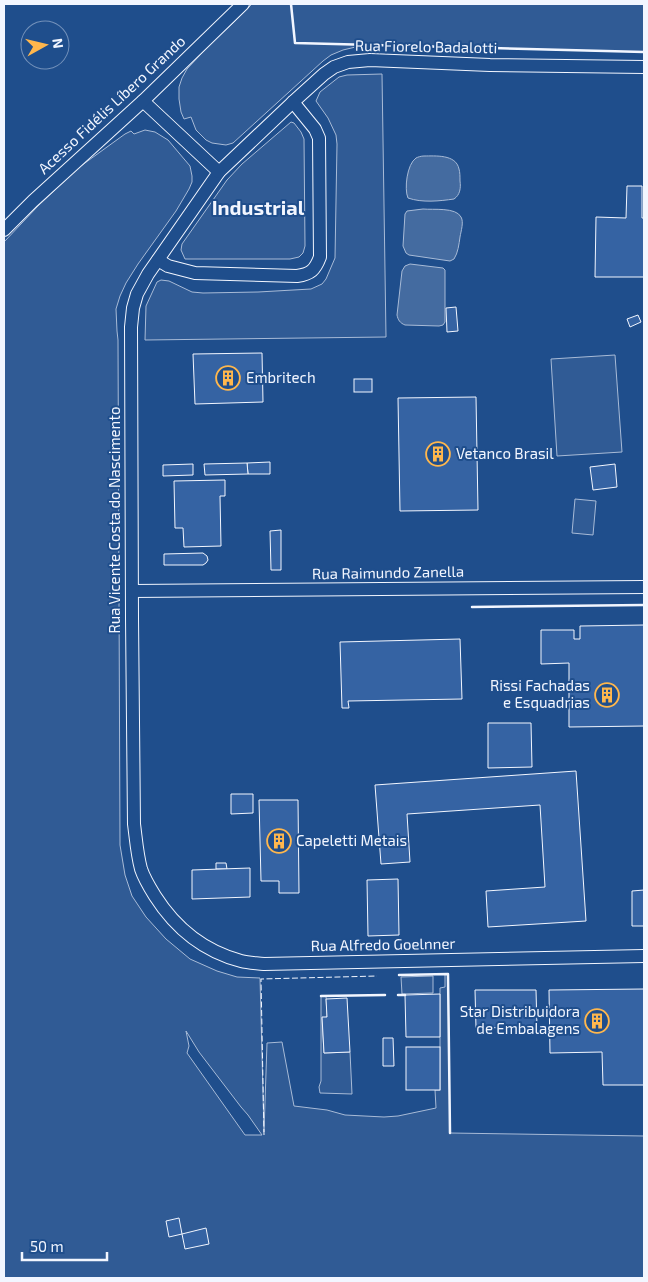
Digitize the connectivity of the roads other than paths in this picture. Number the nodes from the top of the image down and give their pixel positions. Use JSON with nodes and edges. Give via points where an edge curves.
{"nodes":[{"id":1,"x":243,"y":4,"type":"edge"},
{"id":2,"x":644,"y":67,"type":"edge"},
{"id":3,"x":143,"y":101,"type":"junction"},
{"id":4,"x":293,"y":102,"type":"junction"},
{"id":5,"x":219,"y":172,"type":"junction"},
{"id":6,"x":4,"y":230,"type":"edge"},
{"id":7,"x":158,"y":260,"type":"junction"},
{"id":8,"x":644,"y":587,"type":"edge"},
{"id":9,"x":132,"y":591,"type":"junction"},
{"id":10,"x":151,"y":890,"type":"joint"},
{"id":11,"x":644,"y":956,"type":"edge"}],
"edges":[{"from":1,"to":3,"type":"street","name":"Acesso Fidélis Líbero Grando"},
{"from":2,"to":4,"type":"street","name":"Rua Fiorelo Badalotti","via":[[348,62],[324,74]]},
{"from":3,"to":5,"type":"street"},
{"from":3,"to":6,"type":"street","name":"Acesso Fidélis Líbero Grando"},
{"from":4,"to":5,"type":"street","name":"Rua Fiorelo Badalotti"},
{"from":4,"to":7,"type":"street","via":[[319,138],[320,257],[312,271],[297,276],[195,273]]},
{"from":5,"to":7,"type":"street","name":"Rua Vicente Costa do Nascimento"},
{"from":7,"to":9,"type":"street","name":"Rua Vicente Costa do Nascimento","via":[[137,294],[131,327]]},
{"from":8,"to":9,"type":"street","name":"Rua Raimundo Zanella"},
{"from":9,"to":10,"type":"street","name":"Rua Vicente Costa do Nascimento","via":[[134,824],[142,871]]},
{"from":10,"to":11,"type":"street","name":"Rua Alfredo Goelnner","via":[[185,933],[211,950],[242,962]]}]}
